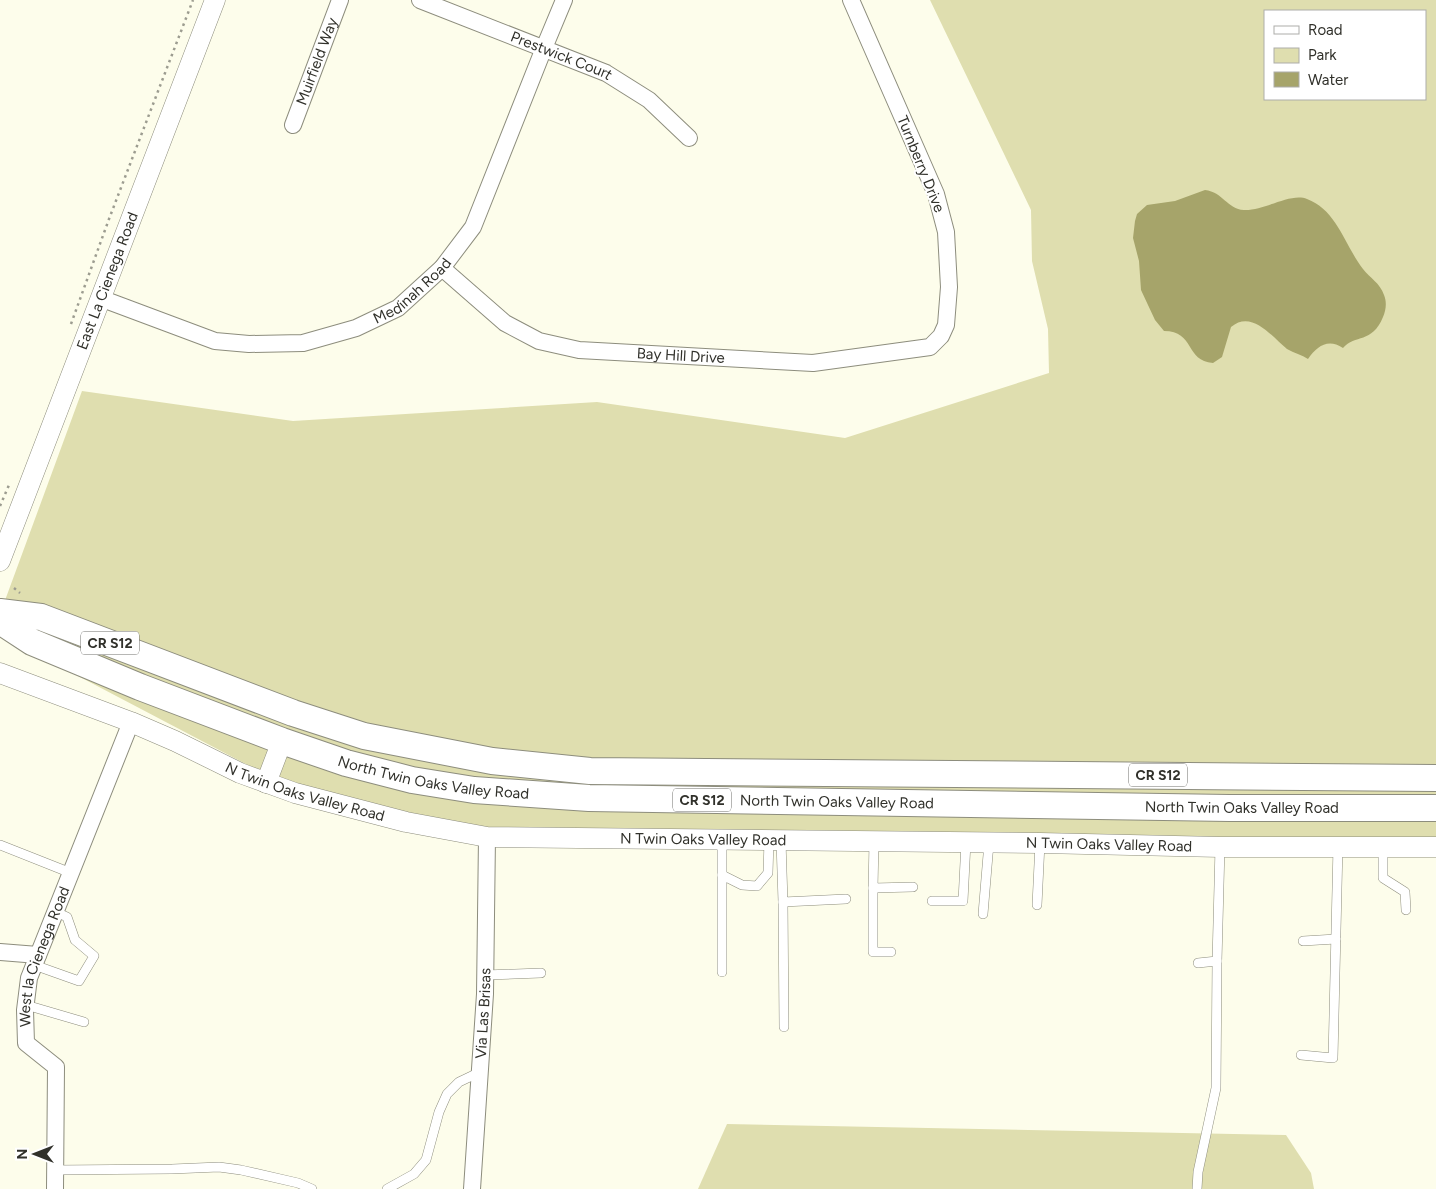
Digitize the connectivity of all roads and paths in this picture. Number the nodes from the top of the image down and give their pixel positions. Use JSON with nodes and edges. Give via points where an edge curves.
{"nodes":[{"id":1,"x":193,"y":0,"type":"edge"},
{"id":2,"x":216,"y":0,"type":"edge"},
{"id":3,"x":340,"y":0,"type":"edge"},
{"id":4,"x":420,"y":0,"type":"edge"},
{"id":5,"x":564,"y":0,"type":"edge"},
{"id":6,"x":851,"y":0,"type":"edge"},
{"id":7,"x":544,"y":48,"type":"junction"},
{"id":8,"x":293,"y":125,"type":"dead end"},
{"id":9,"x":689,"y":138,"type":"dead end"},
{"id":10,"x":442,"y":268,"type":"junction"},
{"id":11,"x":100,"y":298,"type":"junction"},
{"id":12,"x":69,"y":329,"type":"dead end"},
{"id":13,"x":941,"y":336,"type":"joint"},
{"id":14,"x":11,"y":481,"type":"dead end"},
{"id":15,"x":0,"y":506,"type":"edge"},
{"id":16,"x":0,"y":561,"type":"edge"},
{"id":17,"x":14,"y":588,"type":"dead end"},
{"id":18,"x":25,"y":597,"type":"dead end"},
{"id":19,"x":0,"y":612,"type":"edge"},
{"id":20,"x":0,"y":622,"type":"edge"},
{"id":21,"x":0,"y":673,"type":"edge"},
{"id":22,"x":218,"y":684,"type":"junction"},
{"id":23,"x":131,"y":722,"type":"junction"},
{"id":24,"x":282,"y":741,"type":"junction"},
{"id":25,"x":405,"y":744,"type":"junction"},
{"id":26,"x":1436,"y":778,"type":"edge"},
{"id":27,"x":266,"y":783,"type":"junction"},
{"id":28,"x":1436,"y":808,"type":"edge"},
{"id":29,"x":488,"y":837,"type":"junction"},
{"id":30,"x":722,"y":840,"type":"junction"},
{"id":31,"x":775,"y":840,"type":"junction"},
{"id":32,"x":874,"y":842,"type":"junction"},
{"id":33,"x":966,"y":842,"type":"junction"},
{"id":34,"x":989,"y":843,"type":"junction"},
{"id":35,"x":1040,"y":843,"type":"junction"},
{"id":36,"x":0,"y":845,"type":"edge"},
{"id":37,"x":1338,"y":846,"type":"junction"},
{"id":38,"x":1220,"y":847,"type":"junction"},
{"id":39,"x":1382,"y":847,"type":"junction"},
{"id":40,"x":1436,"y":847,"type":"edge"},
{"id":41,"x":71,"y":873,"type":"junction"},
{"id":42,"x":722,"y":875,"type":"junction"},
{"id":43,"x":913,"y":887,"type":"dead end"},
{"id":44,"x":873,"y":888,"type":"junction"},
{"id":45,"x":846,"y":899,"type":"dead end"},
{"id":46,"x":932,"y":901,"type":"dead end"},
{"id":47,"x":783,"y":902,"type":"junction"},
{"id":48,"x":1037,"y":905,"type":"dead end"},
{"id":49,"x":1406,"y":910,"type":"dead end"},
{"id":50,"x":56,"y":912,"type":"junction"},
{"id":51,"x":983,"y":914,"type":"dead end"},
{"id":52,"x":1336,"y":939,"type":"junction"},
{"id":53,"x":1304,"y":941,"type":"dead end"},
{"id":54,"x":0,"y":952,"type":"edge"},
{"id":55,"x":890,"y":952,"type":"dead end"},
{"id":56,"x":36,"y":960,"type":"junction"},
{"id":57,"x":1217,"y":961,"type":"junction"},
{"id":58,"x":1198,"y":963,"type":"dead end"},
{"id":59,"x":541,"y":972,"type":"dead end"},
{"id":60,"x":722,"y":972,"type":"dead end"},
{"id":61,"x":486,"y":975,"type":"junction"},
{"id":62,"x":26,"y":1004,"type":"junction"},
{"id":63,"x":84,"y":1022,"type":"dead end"},
{"id":64,"x":784,"y":1026,"type":"dead end"},
{"id":65,"x":1301,"y":1055,"type":"dead end"},
{"id":66,"x":480,"y":1072,"type":"junction"},
{"id":67,"x":55,"y":1170,"type":"junction"},
{"id":68,"x":55,"y":1189,"type":"edge"},
{"id":69,"x":312,"y":1189,"type":"edge"},
{"id":70,"x":387,"y":1189,"type":"edge"},
{"id":71,"x":472,"y":1189,"type":"edge"},
{"id":72,"x":1197,"y":1189,"type":"edge"}],
"edges":[{"from":1,"to":12,"type":"path"},
{"from":2,"to":11,"type":"street","name":"East La Cienega Road"},
{"from":3,"to":8,"type":"street","name":"Muirfield Way"},
{"from":4,"to":7,"type":"street","name":"Prestwick Court"},
{"from":5,"to":7,"type":"street","name":"Medinah Road"},
{"from":6,"to":13,"type":"street","name":"Turnberry Drive","via":[[936,194],[946,232],[949,287],[946,325]]},
{"from":7,"to":9,"type":"street","name":"Prestwick Court","via":[[606,73],[649,100]]},
{"from":7,"to":10,"type":"street","name":"Medinah Road","via":[[473,227]]},
{"from":10,"to":11,"type":"street","name":"Medinah Road","via":[[398,308],[356,328],[303,343],[215,341]]},
{"from":10,"to":13,"type":"street","name":"Bay Hill Drive","via":[[505,324],[539,341],[579,350],[813,363],[930,347]]},
{"from":11,"to":16,"type":"street","name":"East La Cienega Road"},
{"from":14,"to":15,"type":"path"},
{"from":17,"to":18,"type":"path"},
{"from":19,"to":22,"type":"main road","name":"North Twin Oaks Valley Road","number":"CR S12","via":[[41,617]]},
{"from":20,"to":24,"type":"main road","name":"North Twin Oaks Valley Road","number":"CR S12","via":[[32,642]]},
{"from":21,"to":23,"type":"street","name":"N Twin Oaks Valley Road"},
{"from":22,"to":24,"type":"main road","via":[[232,705],[266,717]]},
{"from":22,"to":25,"type":"main road","name":"North Twin Oaks Valley Road","number":"CR S12","via":[[364,736]]},
{"from":23,"to":27,"type":"street","name":"N Twin Oaks Valley Road"},
{"from":23,"to":41,"type":"street","name":"West la Cienega Road"},
{"from":24,"to":25,"type":"main road","via":[[294,733],[304,732],[356,747]]},
{"from":24,"to":27,"type":"street"},
{"from":24,"to":28,"type":"main road","name":"North Twin Oaks Valley Road","number":"CR S12","via":[[346,763],[412,780],[474,790],[589,798]]},
{"from":25,"to":26,"type":"main road","name":"North Twin Oaks Valley Road","number":"CR S12","via":[[492,761],[590,771]]},
{"from":27,"to":29,"type":"street","name":"N Twin Oaks Valley Road","via":[[406,822]]},
{"from":29,"to":30,"type":"street","name":"N Twin Oaks Valley Road"},
{"from":29,"to":61,"type":"street","name":"Via Las Brisas"},
{"from":30,"to":31,"type":"street","name":"N Twin Oaks Valley Road"},
{"from":30,"to":42,"type":"lane"},
{"from":31,"to":32,"type":"street","name":"N Twin Oaks Valley Road"},
{"from":31,"to":42,"type":"lane","via":[[768,872],[757,886],[742,886]]},
{"from":31,"to":47,"type":"lane"},
{"from":32,"to":33,"type":"street","name":"N Twin Oaks Valley Road"},
{"from":32,"to":44,"type":"lane"},
{"from":33,"to":34,"type":"street","name":"N Twin Oaks Valley Road"},
{"from":33,"to":46,"type":"lane","via":[[963,901]]},
{"from":34,"to":35,"type":"street","name":"N Twin Oaks Valley Road"},
{"from":34,"to":51,"type":"lane"},
{"from":35,"to":38,"type":"street","name":"N Twin Oaks Valley Road"},
{"from":35,"to":48,"type":"lane"},
{"from":36,"to":41,"type":"lane"},
{"from":37,"to":38,"type":"street","name":"N Twin Oaks Valley Road"},
{"from":37,"to":39,"type":"street","name":"N Twin Oaks Valley Road"},
{"from":37,"to":52,"type":"lane"},
{"from":38,"to":57,"type":"lane"},
{"from":39,"to":40,"type":"street","name":"N Twin Oaks Valley Road"},
{"from":39,"to":49,"type":"lane","via":[[1382,878],[1405,892]]},
{"from":41,"to":50,"type":"street","name":"West la Cienega Road"},
{"from":42,"to":60,"type":"lane"},
{"from":43,"to":44,"type":"lane"},
{"from":44,"to":55,"type":"lane","via":[[873,952]]},
{"from":45,"to":47,"type":"lane"},
{"from":47,"to":64,"type":"lane"},
{"from":50,"to":56,"type":"street","name":"West la Cienega Road"},
{"from":50,"to":56,"type":"lane","via":[[67,917],[75,940],[94,956],[80,981]]},
{"from":52,"to":53,"type":"lane"},
{"from":52,"to":65,"type":"lane","via":[[1333,1058]]},
{"from":54,"to":56,"type":"street"},
{"from":56,"to":62,"type":"street","name":"West la Cienega Road","via":[[29,978]]},
{"from":57,"to":58,"type":"lane"},
{"from":57,"to":72,"type":"lane","via":[[1216,1088]]},
{"from":59,"to":61,"type":"lane"},
{"from":61,"to":66,"type":"street","name":"Via Las Brisas"},
{"from":62,"to":63,"type":"lane"},
{"from":62,"to":67,"type":"street","name":"West la Cienega Road","via":[[26,1043],[56,1067]]},
{"from":66,"to":70,"type":"lane","via":[[459,1082],[447,1094],[426,1160],[414,1174]]},
{"from":66,"to":71,"type":"street","name":"Via Las Brisas"},
{"from":67,"to":68,"type":"street","name":"West la Cienega Road"},
{"from":67,"to":69,"type":"lane","via":[[219,1167]]}]}
